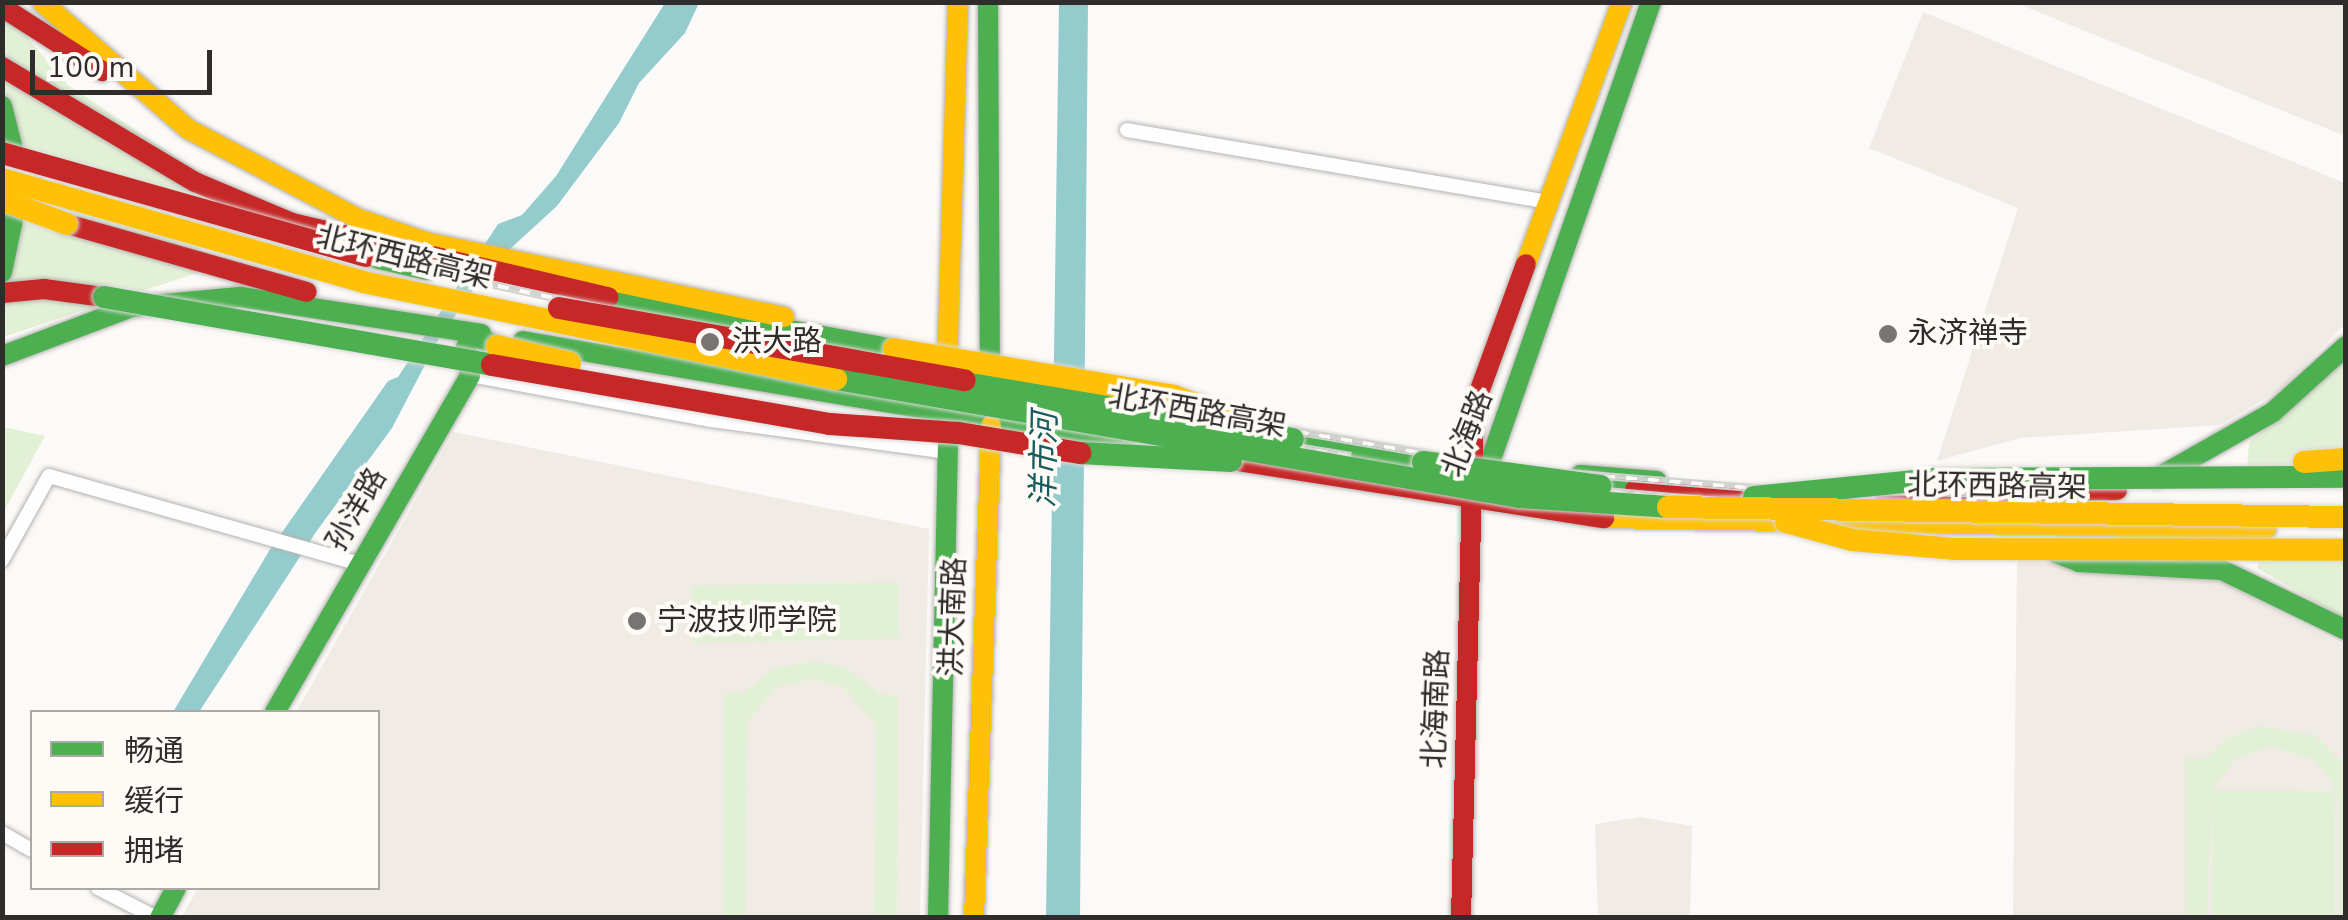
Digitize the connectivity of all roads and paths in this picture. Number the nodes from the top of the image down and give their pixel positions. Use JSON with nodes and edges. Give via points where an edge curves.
{"nodes":[{"id":1,"x":42,"y":2,"type":"edge"},
{"id":2,"x":958,"y":2,"type":"edge"},
{"id":3,"x":988,"y":2,"type":"edge"},
{"id":4,"x":1622,"y":2,"type":"edge"},
{"id":5,"x":1650,"y":2,"type":"edge"},
{"id":6,"x":2,"y":7,"type":"edge"},
{"id":7,"x":2,"y":67,"type":"edge"},
{"id":8,"x":137,"y":90,"type":"junction"},
{"id":9,"x":2,"y":106,"type":"edge"},
{"id":10,"x":1127,"y":130,"type":"dead end"},
{"id":11,"x":2,"y":153,"type":"edge"},
{"id":12,"x":2,"y":164,"type":"edge"},
{"id":13,"x":2,"y":179,"type":"edge"},
{"id":14,"x":2,"y":200,"type":"edge"},
{"id":15,"x":1544,"y":201,"type":"dead end"},
{"id":16,"x":2,"y":272,"type":"edge"},
{"id":17,"x":2,"y":293,"type":"edge"},
{"id":18,"x":392,"y":316,"type":"junction"},
{"id":19,"x":464,"y":332,"type":"junction"},
{"id":20,"x":2346,"y":346,"type":"edge"},
{"id":21,"x":894,"y":349,"type":"junction"},
{"id":22,"x":2,"y":356,"type":"edge"},
{"id":23,"x":947,"y":370,"type":"junction"},
{"id":24,"x":470,"y":375,"type":"junction"},
{"id":25,"x":990,"y":377,"type":"junction"},
{"id":26,"x":991,"y":421,"type":"junction"},
{"id":27,"x":951,"y":433,"type":"junction"},
{"id":28,"x":1292,"y":439,"type":"junction"},
{"id":29,"x":1480,"y":459,"type":"junction"},
{"id":30,"x":2346,"y":459,"type":"edge"},
{"id":31,"x":1327,"y":464,"type":"junction"},
{"id":32,"x":2346,"y":478,"type":"edge"},
{"id":33,"x":1980,"y":480,"type":"junction"},
{"id":34,"x":2346,"y":486,"type":"edge"},
{"id":35,"x":2136,"y":489,"type":"junction"},
{"id":36,"x":2346,"y":500,"type":"edge"},
{"id":37,"x":1474,"y":502,"type":"junction"},
{"id":38,"x":1753,"y":505,"type":"junction"},
{"id":39,"x":2346,"y":517,"type":"edge"},
{"id":40,"x":2346,"y":528,"type":"edge"},
{"id":41,"x":2014,"y":529,"type":"junction"},
{"id":42,"x":2346,"y":550,"type":"edge"},
{"id":43,"x":2,"y":560,"type":"edge"},
{"id":44,"x":361,"y":564,"type":"junction"},
{"id":45,"x":2346,"y":630,"type":"edge"},
{"id":46,"x":277,"y":710,"type":"edge"},
{"id":47,"x":2,"y":833,"type":"edge"},
{"id":48,"x":30,"y":849,"type":"edge"},
{"id":49,"x":103,"y":890,"type":"edge"},
{"id":50,"x":175,"y":890,"type":"edge"},
{"id":51,"x":158,"y":918,"type":"edge"},
{"id":52,"x":938,"y":918,"type":"edge"},
{"id":53,"x":974,"y":918,"type":"edge"},
{"id":54,"x":1462,"y":918,"type":"edge"}],
"edges":[{"from":1,"to":8,"type":"main road"},
{"from":2,"to":23,"type":"main road","name":"洪大南路"},
{"from":3,"to":25,"type":"main road","name":"洪大南路"},
{"from":4,"to":29,"type":"main road","name":"北海路","via":[[1474,406]]},
{"from":5,"to":29,"type":"main road","name":"北海路"},
{"from":6,"to":8,"type":"main road"},
{"from":7,"to":21,"type":"main road","via":[[195,182],[292,223],[513,280]]},
{"from":8,"to":21,"type":"main road","via":[[188,129],[292,188],[425,242],[746,307]]},
{"from":9,"to":16,"type":"main road","via":[[21,181]]},
{"from":10,"to":15,"type":"street"},
{"from":11,"to":23,"type":"main road","bridge":true,"via":[[288,237],[562,301]]},
{"from":12,"to":28,"type":"main road","name":"北环西路高架","bridge":true,"via":[[364,268],[742,344]]},
{"from":13,"to":31,"type":"main road","name":"北环西路高架","bridge":true,"via":[[362,282],[677,351]]},
{"from":14,"to":18,"type":"main road","bridge":true},
{"from":17,"to":27,"type":"main road","bridge":true,"via":[[104,297],[813,421]]},
{"from":18,"to":19,"type":"main road"},
{"from":18,"to":22,"type":"main road","via":[[290,300],[191,300],[132,307]]},
{"from":19,"to":24,"type":"main road"},
{"from":19,"to":27,"type":"main road"},
{"from":19,"to":27,"type":"main road","bridge":true,"via":[[497,346]]},
{"from":20,"to":35,"type":"main road","via":[[2235,438]]},
{"from":21,"to":28,"type":"main road","bridge":true,"via":[[1174,396]]},
{"from":23,"to":25,"type":"main road"},
{"from":23,"to":27,"type":"main road","name":"洪大南路"},
{"from":24,"to":27,"type":"street","via":[[711,420]]},
{"from":24,"to":44,"type":"main road","name":"孙洋路"},
{"from":25,"to":26,"type":"main road","name":"洪大南路"},
{"from":25,"to":29,"type":"main road"},
{"from":26,"to":27,"type":"main road"},
{"from":26,"to":37,"type":"main road"},
{"from":26,"to":53,"type":"main road","name":"洪大南路"},
{"from":27,"to":31,"type":"main road","bridge":true,"via":[[1076,453]]},
{"from":27,"to":52,"type":"main road","name":"洪大南路"},
{"from":28,"to":38,"type":"main road","name":"北环西路高架","bridge":true},
{"from":29,"to":35,"type":"main road","via":[[1568,474],[1766,489]]},
{"from":29,"to":37,"type":"main road","name":"北海路"},
{"from":30,"to":33,"type":"main road","bridge":true,"via":[[2098,464]]},
{"from":31,"to":38,"type":"main road","name":"北环西路高架","bridge":true,"via":[[1519,497]]},
{"from":32,"to":33,"type":"main road","bridge":true},
{"from":33,"to":38,"type":"main road","bridge":true},
{"from":34,"to":35,"type":"main road"},
{"from":36,"to":38,"type":"main road","name":"北环西路高架","bridge":true},
{"from":37,"to":41,"type":"main road","via":[[1617,520]]},
{"from":37,"to":54,"type":"main road","name":"北海南路"},
{"from":38,"to":39,"type":"main road","name":"北环西路高架","bridge":true},
{"from":38,"to":42,"type":"main road","bridge":true,"via":[[1852,540],[1954,548]]},
{"from":40,"to":41,"type":"main road"},
{"from":41,"to":45,"type":"main road","via":[[2079,562],[2222,570]]},
{"from":43,"to":44,"type":"street","via":[[50,476]]},
{"from":44,"to":46,"type":"main road","name":"孙洋路"},
{"from":47,"to":48,"type":"street"},
{"from":49,"to":51,"type":"street"},
{"from":50,"to":51,"type":"main road"}]}
